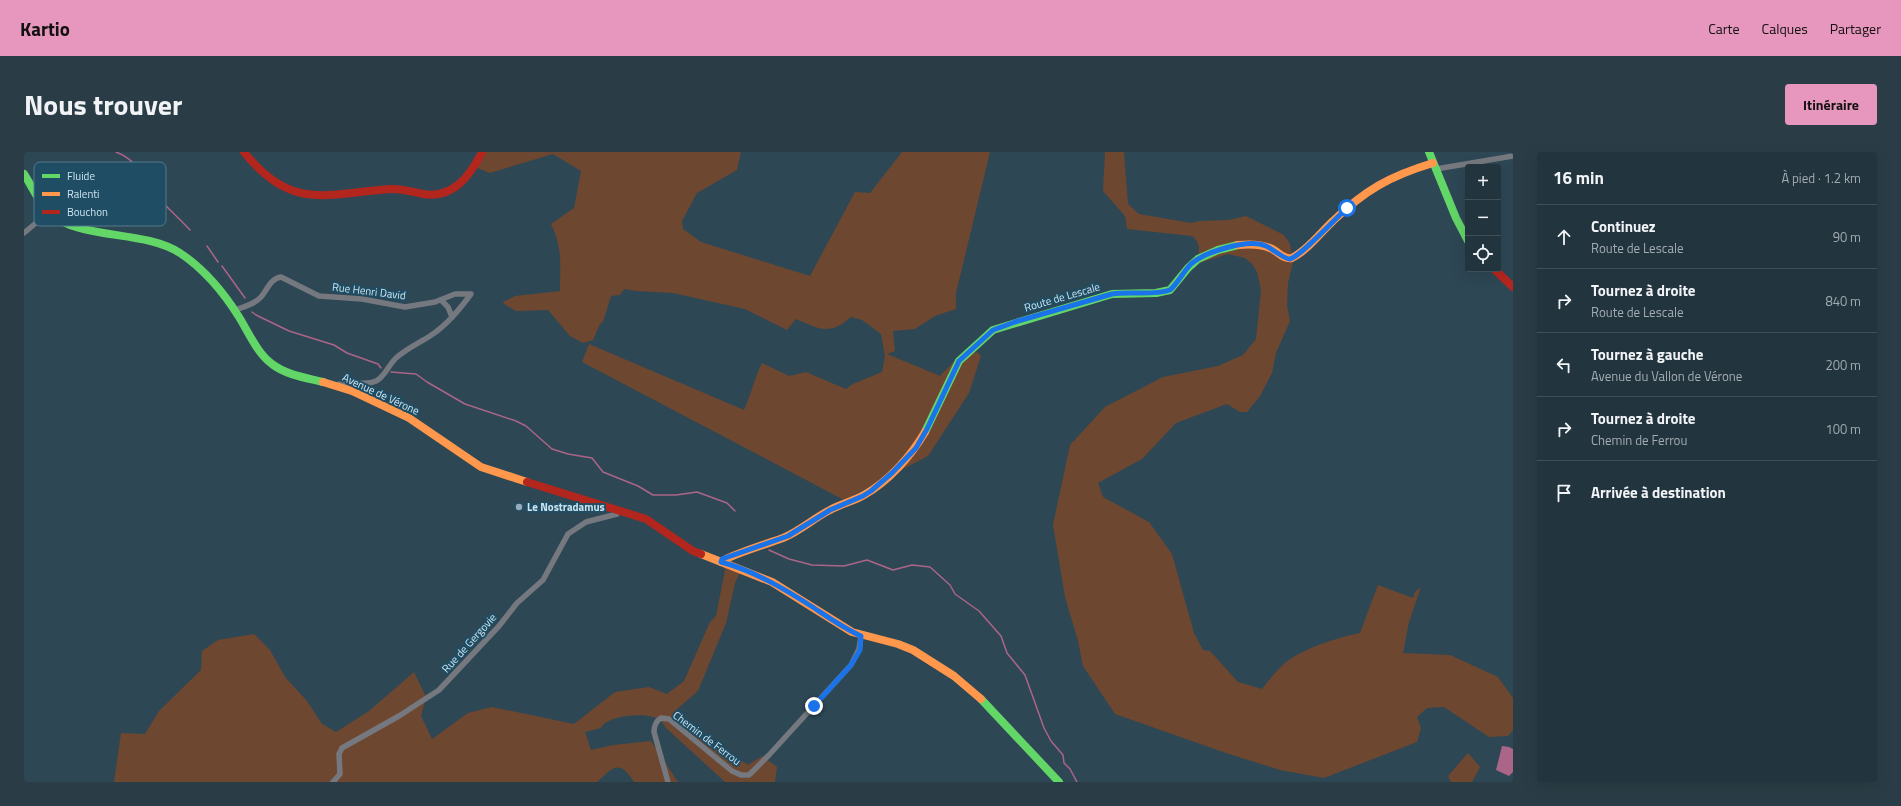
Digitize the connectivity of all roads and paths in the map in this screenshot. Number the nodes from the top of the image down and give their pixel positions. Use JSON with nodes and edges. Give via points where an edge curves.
{"nodes":[{"id":1,"x":244,"y":152,"type":"edge"},
{"id":2,"x":482,"y":152,"type":"edge"},
{"id":3,"x":1429,"y":152,"type":"edge"},
{"id":4,"x":1513,"y":156,"type":"edge"},
{"id":5,"x":1435,"y":166,"type":"junction"},
{"id":6,"x":24,"y":174,"type":"edge"},
{"id":7,"x":34,"y":189,"type":"edge"},
{"id":8,"x":34,"y":225,"type":"edge"},
{"id":9,"x":78,"y":226,"type":"edge"},
{"id":10,"x":24,"y":233,"type":"edge"},
{"id":11,"x":1465,"y":236,"type":"edge"},
{"id":12,"x":1497,"y":272,"type":"edge"},
{"id":13,"x":1513,"y":287,"type":"edge"},
{"id":14,"x":441,"y":300,"type":"junction"},
{"id":15,"x":235,"y":310,"type":"junction"},
{"id":16,"x":452,"y":317,"type":"junction"},
{"id":17,"x":337,"y":385,"type":"junction"},
{"id":18,"x":619,"y":511,"type":"junction"},
{"id":19,"x":721,"y":562,"type":"junction"},
{"id":20,"x":861,"y":636,"type":"junction"},
{"id":21,"x":333,"y":782,"type":"edge"},
{"id":22,"x":668,"y":782,"type":"edge"},
{"id":23,"x":1058,"y":782,"type":"edge"}],
"edges":[{"from":1,"to":2,"type":"street","via":[[252,164],[272,182],[306,194],[332,196],[394,189],[426,195],[445,193],[463,180]]},
{"from":3,"to":5,"type":"street"},
{"from":4,"to":5,"type":"street"},
{"from":5,"to":11,"type":"street"},
{"from":5,"to":19,"type":"street","name":"Route de Lescale","via":[[1410,170],[1364,194],[1290,259],[1264,245],[1228,247],[1197,260],[1170,290],[1157,293],[1112,294],[993,330],[959,361],[919,445],[892,473],[863,496],[830,510],[788,536],[725,558]]},
{"from":6,"to":7,"type":"street","name":"Avenue de Vérone"},
{"from":8,"to":10,"type":"street"},
{"from":9,"to":15,"type":"street","name":"Avenue de Vérone","via":[[168,246],[210,278]]},
{"from":12,"to":13,"type":"street"},
{"from":14,"to":15,"type":"street","name":"Rue Henri David","via":[[405,307],[362,299],[319,296],[281,277],[271,283],[258,300]]},
{"from":14,"to":16,"type":"street","via":[[448,307]]},
{"from":14,"to":16,"type":"street","name":"Rue Henri David","via":[[455,294],[471,294]]},
{"from":15,"to":17,"type":"street","name":"Avenue de Vérone","via":[[272,364],[282,370]]},
{"from":16,"to":17,"type":"street","name":"Rue Henri David","via":[[431,336],[401,354],[376,382]]},
{"from":17,"to":18,"type":"street","name":"Avenue de Vérone","via":[[429,430],[475,464],[512,479]]},
{"from":18,"to":19,"type":"street","name":"Avenue de Vérone","via":[[646,519],[693,551]]},
{"from":18,"to":21,"type":"street","name":"Rue de Gergovie","via":[[617,514],[586,522],[568,534],[543,580],[517,603],[500,626],[439,690],[424,702],[342,748],[339,754],[340,774]]},
{"from":19,"to":20,"type":"street","name":"Avenue de Vérone","via":[[732,564],[772,582]]},
{"from":20,"to":22,"type":"street","name":"Chemin de Ferrou","via":[[860,650],[851,665],[749,775],[732,771],[669,719],[658,720],[654,732]]},
{"from":20,"to":23,"type":"street","name":"Avenue de Vérone","via":[[891,641],[903,646],[926,657],[952,676],[975,695]]}]}
